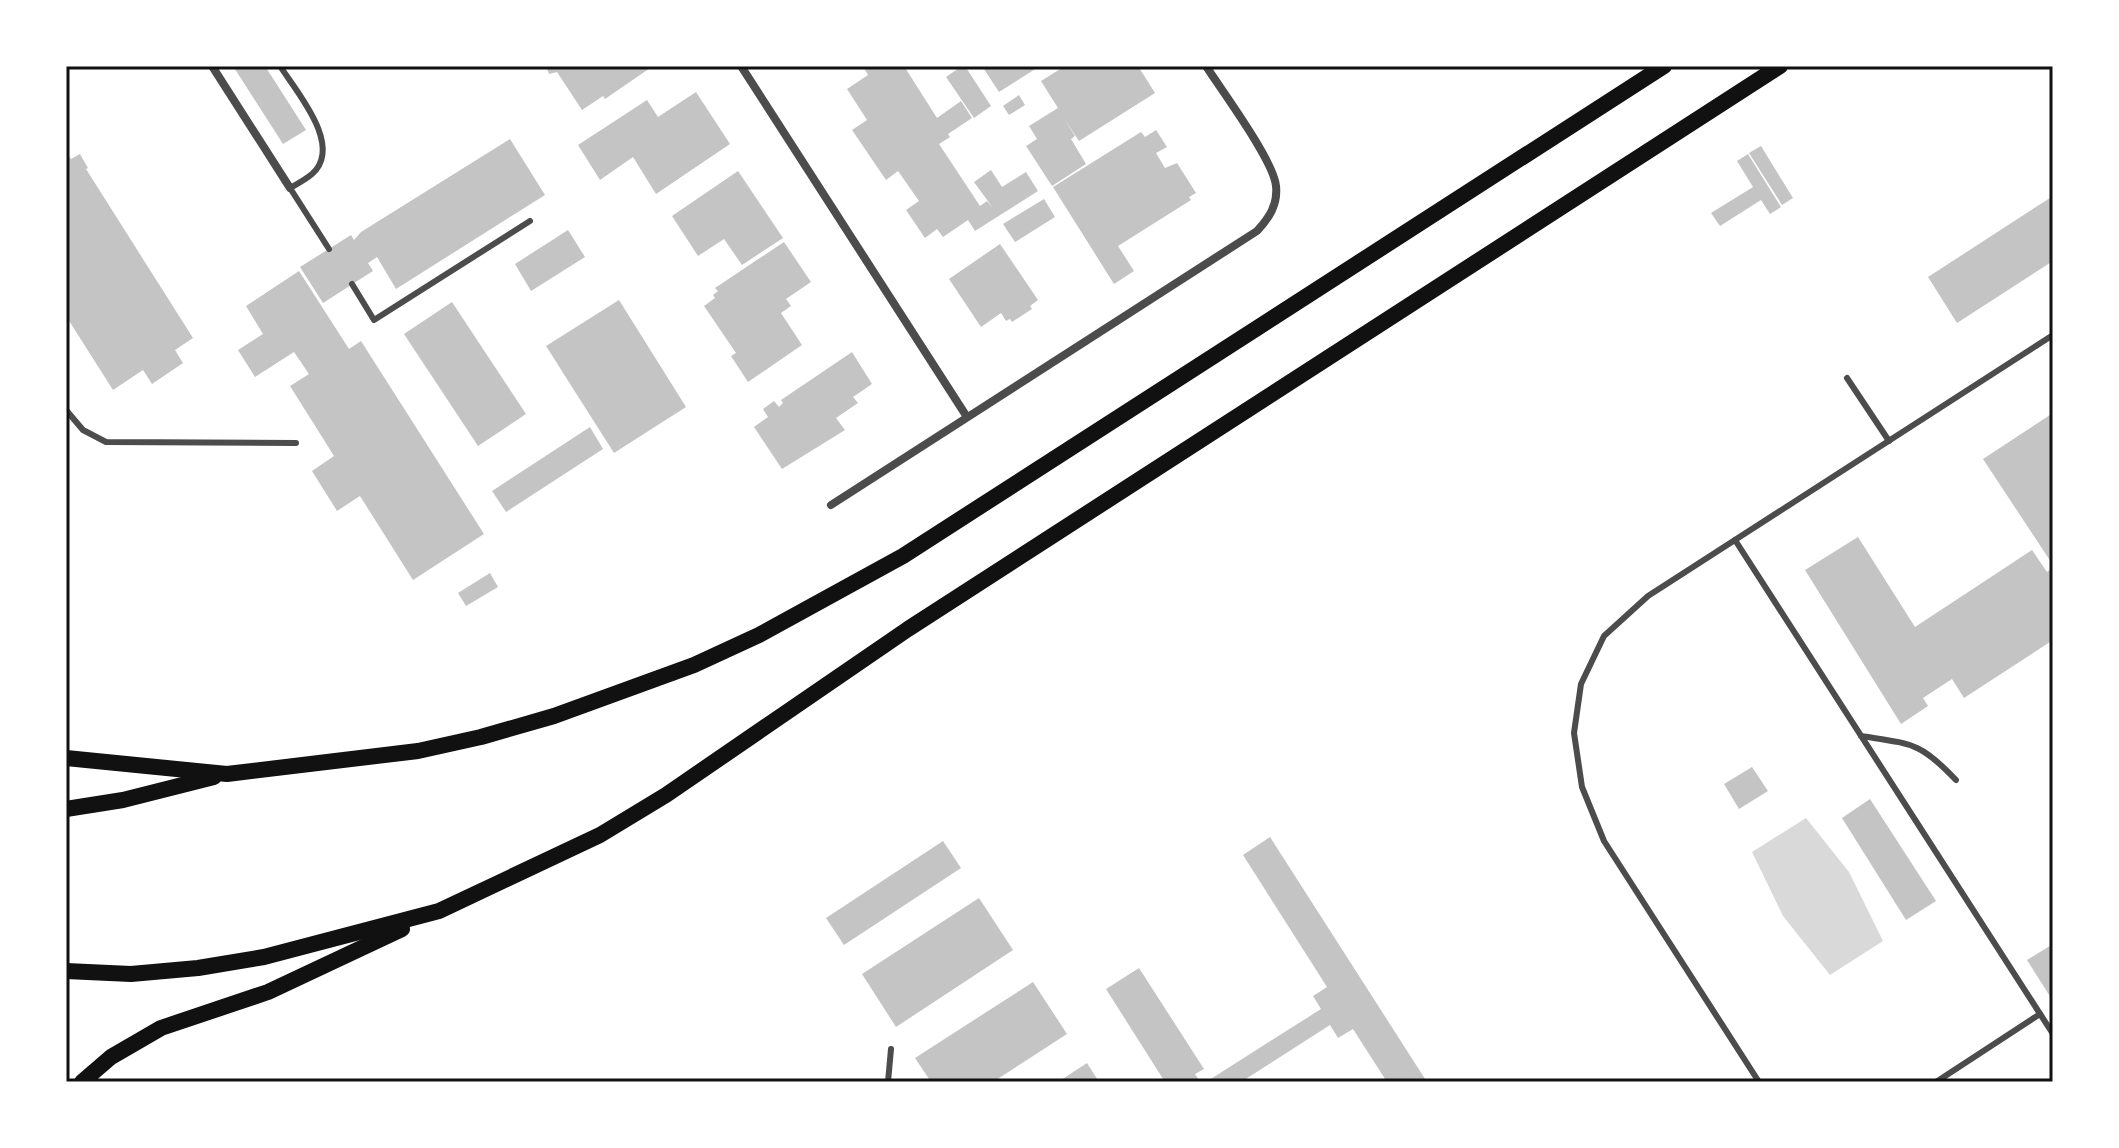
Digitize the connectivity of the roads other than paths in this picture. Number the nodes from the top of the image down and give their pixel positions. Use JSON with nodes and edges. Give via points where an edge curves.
{"nodes":[{"id":1,"x":212,"y":66,"type":"edge"},
{"id":2,"x":280,"y":66,"type":"edge"},
{"id":3,"x":741,"y":66,"type":"edge"},
{"id":4,"x":1206,"y":66,"type":"edge"},
{"id":5,"x":1664,"y":66,"type":"edge"},
{"id":6,"x":1780,"y":66,"type":"edge"},
{"id":7,"x":290,"y":188,"type":"junction"},
{"id":8,"x":530,"y":221,"type":"dead end"},
{"id":9,"x":329,"y":249,"type":"dead end"},
{"id":10,"x":352,"y":284,"type":"dead end"},
{"id":11,"x":2053,"y":335,"type":"edge"},
{"id":12,"x":1847,"y":378,"type":"dead end"},
{"id":13,"x":66,"y":410,"type":"edge"},
{"id":14,"x":967,"y":417,"type":"junction"},
{"id":15,"x":1889,"y":441,"type":"junction"},
{"id":16,"x":296,"y":443,"type":"dead end"},
{"id":17,"x":831,"y":505,"type":"dead end"},
{"id":18,"x":1735,"y":540,"type":"junction"},
{"id":19,"x":1861,"y":736,"type":"junction"},
{"id":20,"x":66,"y":758,"type":"edge"},
{"id":21,"x":227,"y":774,"type":"junction"},
{"id":22,"x":1956,"y":780,"type":"dead end"},
{"id":23,"x":66,"y":809,"type":"edge"},
{"id":24,"x":439,"y":911,"type":"junction"},
{"id":25,"x":66,"y":971,"type":"edge"},
{"id":26,"x":2040,"y":1014,"type":"junction"},
{"id":27,"x":2053,"y":1034,"type":"edge"},
{"id":28,"x":891,"y":1049,"type":"dead end"},
{"id":29,"x":82,"y":1082,"type":"edge"},
{"id":30,"x":888,"y":1082,"type":"edge"},
{"id":31,"x":1759,"y":1082,"type":"edge"},
{"id":32,"x":1936,"y":1082,"type":"edge"}],
"edges":[{"from":1,"to":7,"type":"street"},
{"from":2,"to":7,"type":"lane","via":[[323,143],[318,166]]},
{"from":3,"to":14,"type":"street"},
{"from":4,"to":14,"type":"street","via":[[1274,174],[1276,200],[1265,222]]},
{"from":5,"to":21,"type":"main road","via":[[903,556],[759,635],[625,692],[481,737],[418,751]]},
{"from":6,"to":24,"type":"main road","via":[[908,629],[666,795],[562,854]]},
{"from":7,"to":9,"type":"lane"},
{"from":8,"to":10,"type":"lane","via":[[374,320]]},
{"from":11,"to":15,"type":"lane"},
{"from":12,"to":15,"type":"lane"},
{"from":13,"to":16,"type":"lane","via":[[83,430],[106,442]]},
{"from":14,"to":17,"type":"street"},
{"from":15,"to":18,"type":"lane"},
{"from":18,"to":19,"type":"lane"},
{"from":18,"to":31,"type":"lane","via":[[1648,596],[1604,636],[1581,684],[1574,733],[1582,787],[1604,841]]},
{"from":19,"to":22,"type":"lane","via":[[1923,749]]},
{"from":19,"to":26,"type":"lane"},
{"from":20,"to":21,"type":"main road"},
{"from":21,"to":23,"type":"main road"},
{"from":24,"to":25,"type":"main road","via":[[264,957],[198,968],[131,974]]},
{"from":24,"to":29,"type":"main road","via":[[268,992],[161,1028],[111,1057]]},
{"from":26,"to":27,"type":"lane"},
{"from":26,"to":32,"type":"lane"},
{"from":28,"to":30,"type":"lane"}]}
